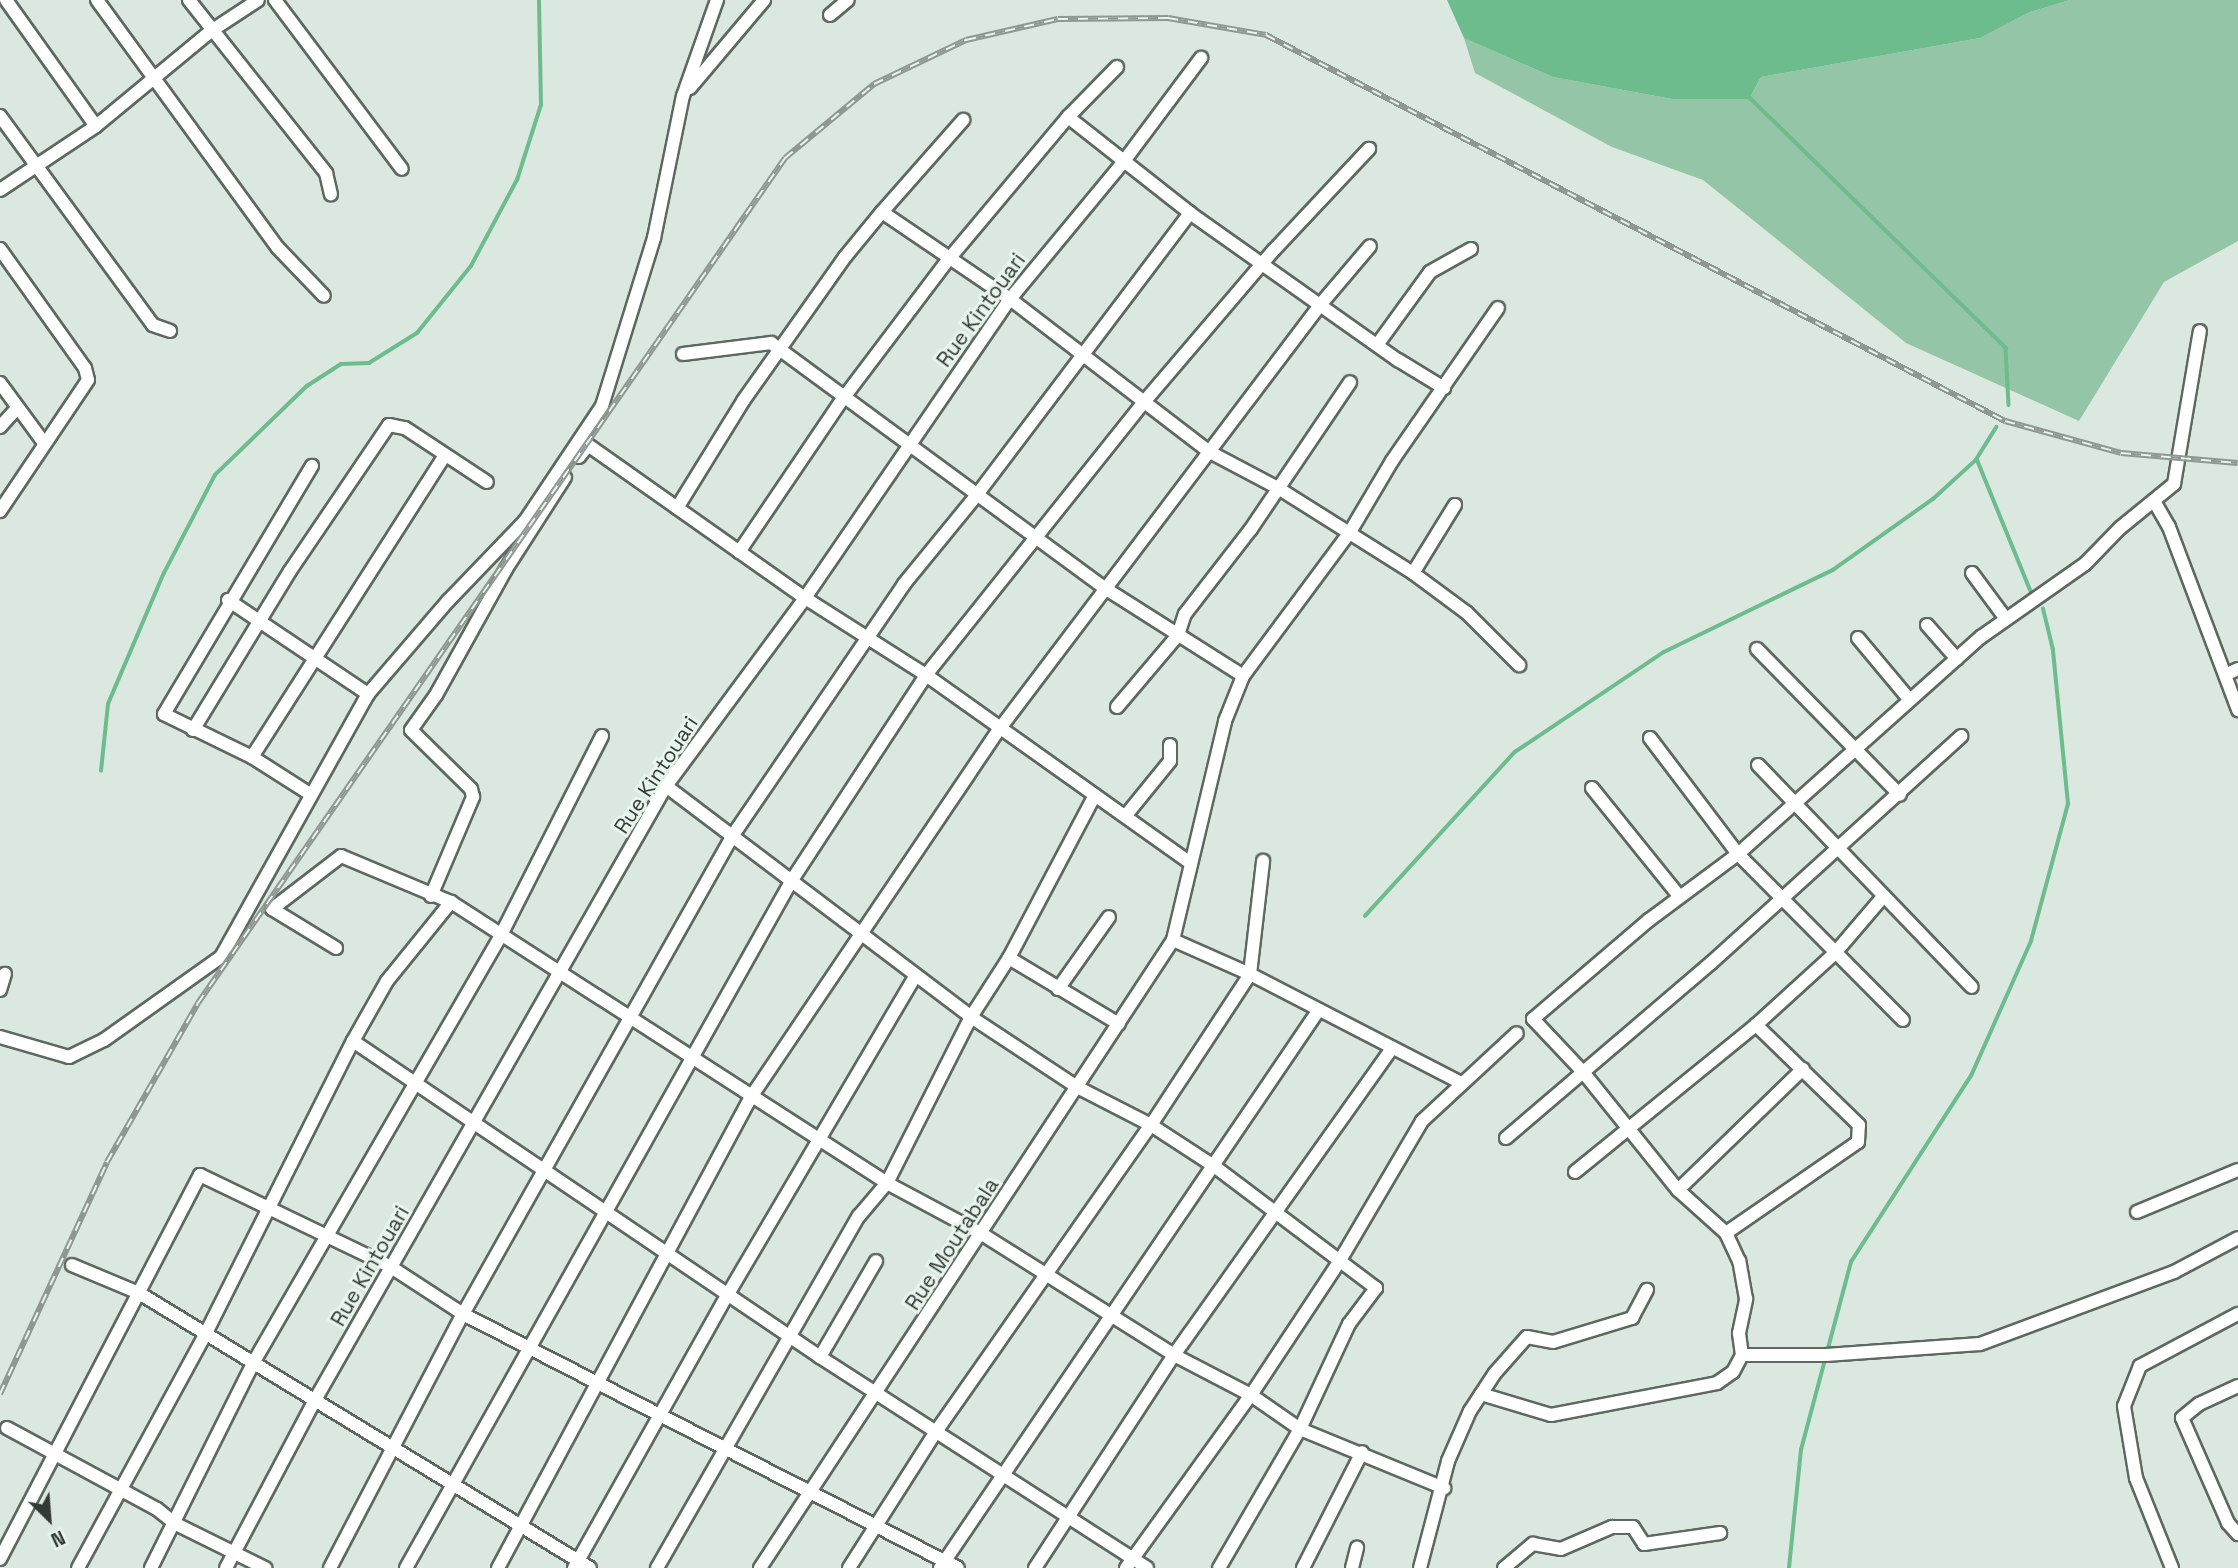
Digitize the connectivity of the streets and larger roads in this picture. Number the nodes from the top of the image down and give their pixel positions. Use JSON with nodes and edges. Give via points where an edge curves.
{"nodes":[{"id":1,"x":6,"y":0,"type":"edge"},
{"id":2,"x":97,"y":0,"type":"edge"},
{"id":3,"x":189,"y":0,"type":"edge"},
{"id":4,"x":258,"y":0,"type":"edge"},
{"id":5,"x":275,"y":0,"type":"edge"},
{"id":6,"x":717,"y":0,"type":"edge"},
{"id":7,"x":764,"y":0,"type":"edge"},
{"id":8,"x":848,"y":0,"type":"edge"},
{"id":9,"x":830,"y":15,"type":"dead end"},
{"id":10,"x":211,"y":32,"type":"junction"},
{"id":11,"x":1201,"y":58,"type":"dead end"},
{"id":12,"x":1117,"y":67,"type":"dead end"},
{"id":13,"x":153,"y":80,"type":"junction"},
{"id":14,"x":683,"y":96,"type":"junction"},
{"id":15,"x":0,"y":117,"type":"edge"},
{"id":16,"x":1068,"y":117,"type":"junction"},
{"id":17,"x":963,"y":120,"type":"dead end"},
{"id":18,"x":96,"y":126,"type":"junction"},
{"id":19,"x":1369,"y":149,"type":"dead end"},
{"id":20,"x":1124,"y":161,"type":"junction"},
{"id":21,"x":37,"y":167,"type":"junction"},
{"id":22,"x":402,"y":169,"type":"dead end"},
{"id":23,"x":0,"y":190,"type":"edge"},
{"id":24,"x":331,"y":194,"type":"dead end"},
{"id":25,"x":882,"y":212,"type":"junction"},
{"id":26,"x":1190,"y":213,"type":"junction"},
{"id":27,"x":1370,"y":246,"type":"dead end"},
{"id":28,"x":1471,"y":249,"type":"dead end"},
{"id":29,"x":0,"y":250,"type":"edge"},
{"id":30,"x":948,"y":260,"type":"junction"},
{"id":31,"x":1262,"y":264,"type":"junction"},
{"id":32,"x":324,"y":296,"type":"dead end"},
{"id":33,"x":1010,"y":299,"type":"junction"},
{"id":34,"x":1320,"y":305,"type":"junction"},
{"id":35,"x":1498,"y":308,"type":"dead end"},
{"id":36,"x":170,"y":331,"type":"dead end"},
{"id":37,"x":2200,"y":331,"type":"dead end"},
{"id":38,"x":1377,"y":345,"type":"junction"},
{"id":39,"x":779,"y":350,"type":"junction"},
{"id":40,"x":683,"y":354,"type":"dead end"},
{"id":41,"x":1083,"y":358,"type":"junction"},
{"id":42,"x":1350,"y":382,"type":"dead end"},
{"id":43,"x":0,"y":383,"type":"edge"},
{"id":44,"x":1444,"y":388,"type":"junction"},
{"id":45,"x":842,"y":400,"type":"junction"},
{"id":46,"x":1144,"y":402,"type":"junction"},
{"id":47,"x":17,"y":408,"type":"junction"},
{"id":48,"x":0,"y":427,"type":"edge"},
{"id":49,"x":44,"y":443,"type":"junction"},
{"id":50,"x":910,"y":444,"type":"junction"},
{"id":51,"x":1208,"y":451,"type":"junction"},
{"id":52,"x":444,"y":457,"type":"junction"},
{"id":53,"x":312,"y":466,"type":"dead end"},
{"id":54,"x":487,"y":482,"type":"dead end"},
{"id":55,"x":1278,"y":488,"type":"junction"},
{"id":56,"x":976,"y":496,"type":"junction"},
{"id":57,"x":2154,"y":500,"type":"junction"},
{"id":58,"x":1455,"y":505,"type":"dead end"},
{"id":59,"x":677,"y":508,"type":"junction"},
{"id":60,"x":0,"y":511,"type":"edge"},
{"id":61,"x":1350,"y":532,"type":"junction"},
{"id":62,"x":1038,"y":540,"type":"junction"},
{"id":63,"x":739,"y":552,"type":"junction"},
{"id":64,"x":1413,"y":573,"type":"junction"},
{"id":65,"x":1972,"y":573,"type":"dead end"},
{"id":66,"x":1104,"y":587,"type":"junction"},
{"id":67,"x":805,"y":598,"type":"junction"},
{"id":68,"x":228,"y":600,"type":"junction"},
{"id":69,"x":2007,"y":619,"type":"junction"},
{"id":70,"x":262,"y":621,"type":"junction"},
{"id":71,"x":1927,"y":625,"type":"dead end"},
{"id":72,"x":1178,"y":635,"type":"junction"},
{"id":73,"x":1858,"y":638,"type":"dead end"},
{"id":74,"x":866,"y":639,"type":"junction"},
{"id":75,"x":1757,"y":649,"type":"dead end"},
{"id":76,"x":1957,"y":659,"type":"junction"},
{"id":77,"x":313,"y":660,"type":"junction"},
{"id":78,"x":1519,"y":665,"type":"dead end"},
{"id":79,"x":2238,"y":669,"type":"edge"},
{"id":80,"x":926,"y":675,"type":"junction"},
{"id":81,"x":1243,"y":676,"type":"junction"},
{"id":82,"x":2225,"y":676,"type":"junction"},
{"id":83,"x":368,"y":695,"type":"junction"},
{"id":84,"x":1909,"y":699,"type":"junction"},
{"id":85,"x":1117,"y":706,"type":"dead end"},
{"id":86,"x":2238,"y":710,"type":"edge"},
{"id":87,"x":1000,"y":727,"type":"junction"},
{"id":88,"x":193,"y":730,"type":"junction"},
{"id":89,"x":602,"y":736,"type":"dead end"},
{"id":90,"x":1961,"y":736,"type":"dead end"},
{"id":91,"x":1650,"y":738,"type":"dead end"},
{"id":92,"x":1170,"y":745,"type":"dead end"},
{"id":93,"x":1854,"y":751,"type":"junction"},
{"id":94,"x":252,"y":757,"type":"junction"},
{"id":95,"x":1758,"y":765,"type":"dead end"},
{"id":96,"x":666,"y":786,"type":"junction"},
{"id":97,"x":1592,"y":788,"type":"dead end"},
{"id":98,"x":310,"y":794,"type":"junction"},
{"id":99,"x":1095,"y":795,"type":"junction"},
{"id":100,"x":1900,"y":795,"type":"junction"},
{"id":101,"x":1794,"y":804,"type":"junction"},
{"id":102,"x":1127,"y":814,"type":"junction"},
{"id":103,"x":733,"y":835,"type":"junction"},
{"id":104,"x":1835,"y":849,"type":"junction"},
{"id":105,"x":1738,"y":855,"type":"junction"},
{"id":106,"x":1263,"y":861,"type":"dead end"},
{"id":107,"x":1191,"y":863,"type":"junction"},
{"id":108,"x":792,"y":880,"type":"junction"},
{"id":109,"x":431,"y":896,"type":"junction"},
{"id":110,"x":1679,"y":897,"type":"junction"},
{"id":111,"x":1782,"y":898,"type":"junction"},
{"id":112,"x":1882,"y":898,"type":"junction"},
{"id":113,"x":451,"y":902,"type":"junction"},
{"id":114,"x":1109,"y":917,"type":"dead end"},
{"id":115,"x":860,"y":932,"type":"junction"},
{"id":116,"x":502,"y":933,"type":"junction"},
{"id":117,"x":1173,"y":940,"type":"junction"},
{"id":118,"x":336,"y":948,"type":"dead end"},
{"id":119,"x":1835,"y":953,"type":"junction"},
{"id":120,"x":1009,"y":958,"type":"junction"},
{"id":121,"x":560,"y":972,"type":"junction"},
{"id":122,"x":5,"y":974,"type":"dead end"},
{"id":123,"x":1250,"y":974,"type":"junction"},
{"id":124,"x":916,"y":975,"type":"junction"},
{"id":125,"x":1972,"y":987,"type":"dead end"},
{"id":126,"x":1058,"y":989,"type":"junction"},
{"id":127,"x":0,"y":990,"type":"edge"},
{"id":128,"x":1318,"y":1011,"type":"junction"},
{"id":129,"x":971,"y":1017,"type":"junction"},
{"id":130,"x":628,"y":1019,"type":"junction"},
{"id":131,"x":1903,"y":1020,"type":"dead end"},
{"id":132,"x":1119,"y":1024,"type":"junction"},
{"id":133,"x":1756,"y":1025,"type":"junction"},
{"id":134,"x":1517,"y":1033,"type":"dead end"},
{"id":135,"x":0,"y":1037,"type":"edge"},
{"id":136,"x":353,"y":1041,"type":"junction"},
{"id":137,"x":1391,"y":1050,"type":"junction"},
{"id":138,"x":693,"y":1060,"type":"junction"},
{"id":139,"x":1803,"y":1069,"type":"junction"},
{"id":140,"x":1583,"y":1072,"type":"junction"},
{"id":141,"x":1459,"y":1082,"type":"junction"},
{"id":142,"x":414,"y":1083,"type":"junction"},
{"id":143,"x":1077,"y":1087,"type":"junction"},
{"id":144,"x":751,"y":1097,"type":"junction"},
{"id":145,"x":474,"y":1122,"type":"junction"},
{"id":146,"x":1151,"y":1125,"type":"junction"},
{"id":147,"x":1630,"y":1130,"type":"junction"},
{"id":148,"x":1506,"y":1138,"type":"dead end"},
{"id":149,"x":821,"y":1141,"type":"junction"},
{"id":150,"x":1214,"y":1166,"type":"junction"},
{"id":151,"x":2238,"y":1170,"type":"edge"},
{"id":152,"x":1575,"y":1172,"type":"dead end"},
{"id":153,"x":542,"y":1173,"type":"junction"},
{"id":154,"x":887,"y":1183,"type":"junction"},
{"id":155,"x":1678,"y":1190,"type":"junction"},
{"id":156,"x":268,"y":1207,"type":"junction"},
{"id":157,"x":2137,"y":1212,"type":"dead end"},
{"id":158,"x":605,"y":1213,"type":"junction"},
{"id":159,"x":1276,"y":1216,"type":"junction"},
{"id":160,"x":1726,"y":1233,"type":"junction"},
{"id":161,"x":982,"y":1234,"type":"junction"},
{"id":162,"x":323,"y":1236,"type":"junction"},
{"id":163,"x":2238,"y":1238,"type":"edge"},
{"id":164,"x":666,"y":1253,"type":"junction"},
{"id":165,"x":876,"y":1261,"type":"dead end"},
{"id":166,"x":1339,"y":1262,"type":"junction"},
{"id":167,"x":72,"y":1265,"type":"dead end"},
{"id":168,"x":391,"y":1267,"type":"junction"},
{"id":169,"x":1045,"y":1275,"type":"junction"},
{"id":170,"x":1647,"y":1290,"type":"dead end"},
{"id":171,"x":139,"y":1293,"type":"junction"},
{"id":172,"x":728,"y":1294,"type":"junction"},
{"id":173,"x":1108,"y":1313,"type":"junction"},
{"id":174,"x":463,"y":1314,"type":"junction"},
{"id":175,"x":2238,"y":1314,"type":"edge"},
{"id":176,"x":206,"y":1333,"type":"junction"},
{"id":177,"x":789,"y":1337,"type":"junction"},
{"id":178,"x":527,"y":1347,"type":"junction"},
{"id":179,"x":1174,"y":1355,"type":"junction"},
{"id":180,"x":1742,"y":1355,"type":"junction"},
{"id":181,"x":820,"y":1357,"type":"junction"},
{"id":182,"x":251,"y":1365,"type":"junction"},
{"id":183,"x":597,"y":1385,"type":"junction"},
{"id":184,"x":2238,"y":1386,"type":"edge"},
{"id":185,"x":876,"y":1394,"type":"junction"},
{"id":186,"x":1480,"y":1394,"type":"junction"},
{"id":187,"x":1251,"y":1395,"type":"junction"},
{"id":188,"x":315,"y":1401,"type":"junction"},
{"id":189,"x":662,"y":1416,"type":"junction"},
{"id":190,"x":7,"y":1428,"type":"dead end"},
{"id":191,"x":1300,"y":1429,"type":"junction"},
{"id":192,"x":935,"y":1433,"type":"junction"},
{"id":193,"x":726,"y":1449,"type":"junction"},
{"id":194,"x":391,"y":1450,"type":"junction"},
{"id":195,"x":1362,"y":1452,"type":"junction"},
{"id":196,"x":57,"y":1454,"type":"junction"},
{"id":197,"x":1000,"y":1476,"type":"junction"},
{"id":198,"x":453,"y":1487,"type":"junction"},
{"id":199,"x":1444,"y":1488,"type":"junction"},
{"id":200,"x":121,"y":1491,"type":"junction"},
{"id":201,"x":809,"y":1493,"type":"junction"},
{"id":202,"x":1070,"y":1515,"type":"junction"},
{"id":203,"x":174,"y":1523,"type":"junction"},
{"id":204,"x":519,"y":1526,"type":"junction"},
{"id":205,"x":873,"y":1526,"type":"junction"},
{"id":206,"x":1720,"y":1533,"type":"dead end"},
{"id":207,"x":2238,"y":1534,"type":"edge"},
{"id":208,"x":1357,"y":1548,"type":"dead end"},
{"id":209,"x":233,"y":1554,"type":"junction"},
{"id":210,"x":0,"y":1559,"type":"edge"},
{"id":211,"x":1129,"y":1563,"type":"edge"},
{"id":212,"x":576,"y":1564,"type":"edge"},
{"id":213,"x":942,"y":1564,"type":"edge"},
{"id":214,"x":78,"y":1568,"type":"edge"},
{"id":215,"x":151,"y":1568,"type":"edge"},
{"id":216,"x":226,"y":1568,"type":"edge"},
{"id":217,"x":265,"y":1568,"type":"edge"},
{"id":218,"x":331,"y":1568,"type":"edge"},
{"id":219,"x":406,"y":1568,"type":"edge"},
{"id":220,"x":498,"y":1568,"type":"edge"},
{"id":221,"x":590,"y":1568,"type":"edge"},
{"id":222,"x":657,"y":1568,"type":"edge"},
{"id":223,"x":760,"y":1568,"type":"edge"},
{"id":224,"x":849,"y":1568,"type":"edge"},
{"id":225,"x":958,"y":1568,"type":"edge"},
{"id":226,"x":1035,"y":1568,"type":"edge"},
{"id":227,"x":1147,"y":1568,"type":"edge"},
{"id":228,"x":1219,"y":1568,"type":"edge"},
{"id":229,"x":1303,"y":1568,"type":"edge"},
{"id":230,"x":1352,"y":1568,"type":"edge"},
{"id":231,"x":1420,"y":1568,"type":"edge"},
{"id":232,"x":1504,"y":1568,"type":"edge"},
{"id":233,"x":2172,"y":1568,"type":"edge"}],
"edges":[{"from":1,"to":18,"type":"street"},
{"from":2,"to":13,"type":"street"},
{"from":3,"to":10,"type":"street"},
{"from":4,"to":10,"type":"street"},
{"from":5,"to":22,"type":"street"},
{"from":6,"to":14,"type":"street"},
{"from":7,"to":14,"type":"street"},
{"from":8,"to":9,"type":"street"},
{"from":10,"to":13,"type":"street"},
{"from":10,"to":24,"type":"street","via":[[326,173]]},
{"from":11,"to":20,"type":"street","name":"Rue Kintouari"},
{"from":12,"to":16,"type":"street"},
{"from":13,"to":18,"type":"street"},
{"from":13,"to":32,"type":"street","via":[[278,248]]},
{"from":14,"to":83,"type":"street","via":[[654,238],[602,406],[525,521],[448,601]]},
{"from":15,"to":21,"type":"street"},
{"from":16,"to":20,"type":"street"},
{"from":16,"to":30,"type":"street"},
{"from":17,"to":25,"type":"street"},
{"from":18,"to":21,"type":"street"},
{"from":19,"to":31,"type":"street"},
{"from":20,"to":26,"type":"street"},
{"from":20,"to":33,"type":"street","name":"Rue Kintouari"},
{"from":21,"to":23,"type":"street"},
{"from":21,"to":36,"type":"street","via":[[153,326]]},
{"from":25,"to":30,"type":"street"},
{"from":25,"to":39,"type":"street"},
{"from":26,"to":31,"type":"street"},
{"from":26,"to":41,"type":"street"},
{"from":27,"to":34,"type":"street"},
{"from":28,"to":38,"type":"street","via":[[1430,272]]},
{"from":29,"to":49,"type":"street","via":[[85,368],[88,380]]},
{"from":30,"to":33,"type":"street"},
{"from":30,"to":45,"type":"street"},
{"from":31,"to":34,"type":"street"},
{"from":31,"to":46,"type":"street"},
{"from":33,"to":41,"type":"street"},
{"from":33,"to":50,"type":"street","name":"Rue Kintouari"},
{"from":34,"to":38,"type":"street"},
{"from":34,"to":51,"type":"street"},
{"from":35,"to":44,"type":"street","name":"Rue Moutabala"},
{"from":37,"to":57,"type":"street","via":[[2182,459],[2174,484]]},
{"from":38,"to":44,"type":"street"},
{"from":39,"to":40,"type":"street","via":[[765,341]]},
{"from":39,"to":45,"type":"street"},
{"from":39,"to":59,"type":"street"},
{"from":41,"to":46,"type":"street"},
{"from":41,"to":56,"type":"street"},
{"from":42,"to":55,"type":"street"},
{"from":43,"to":47,"type":"street"},
{"from":44,"to":61,"type":"street","name":"Rue Moutabala","via":[[1392,461]]},
{"from":45,"to":50,"type":"street"},
{"from":45,"to":63,"type":"street"},
{"from":46,"to":51,"type":"street"},
{"from":46,"to":62,"type":"street"},
{"from":47,"to":48,"type":"street"},
{"from":47,"to":49,"type":"street"},
{"from":49,"to":60,"type":"street"},
{"from":50,"to":56,"type":"street"},
{"from":50,"to":67,"type":"street","name":"Rue Kintouari"},
{"from":51,"to":55,"type":"street"},
{"from":51,"to":66,"type":"street"},
{"from":52,"to":54,"type":"street"},
{"from":52,"to":70,"type":"street","via":[[405,428],[389,425],[290,571]]},
{"from":52,"to":77,"type":"street"},
{"from":53,"to":68,"type":"street"},
{"from":55,"to":61,"type":"street"},
{"from":55,"to":72,"type":"street","via":[[1185,614]]},
{"from":56,"to":62,"type":"street"},
{"from":56,"to":74,"type":"street"},
{"from":57,"to":69,"type":"street","via":[[2085,564]]},
{"from":57,"to":82,"type":"street","via":[[2169,527]]},
{"from":58,"to":64,"type":"street"},
{"from":59,"to":63,"type":"street"},
{"from":59,"to":109,"type":"street","via":[[588,445],[506,569],[436,695],[411,730],[471,789],[473,797]]},
{"from":61,"to":64,"type":"street"},
{"from":61,"to":81,"type":"street","name":"Rue Moutabala"},
{"from":62,"to":66,"type":"street"},
{"from":62,"to":80,"type":"street"},
{"from":63,"to":67,"type":"street"},
{"from":64,"to":78,"type":"street","via":[[1467,613]]},
{"from":65,"to":69,"type":"street"},
{"from":66,"to":72,"type":"street"},
{"from":66,"to":87,"type":"street"},
{"from":67,"to":74,"type":"street"},
{"from":67,"to":96,"type":"street","name":"Rue Kintouari"},
{"from":68,"to":70,"type":"street"},
{"from":68,"to":88,"type":"street","via":[[164,714]]},
{"from":69,"to":76,"type":"street"},
{"from":70,"to":77,"type":"street"},
{"from":70,"to":88,"type":"street"},
{"from":71,"to":76,"type":"street"},
{"from":72,"to":81,"type":"street"},
{"from":72,"to":85,"type":"street"},
{"from":73,"to":84,"type":"street"},
{"from":74,"to":80,"type":"street"},
{"from":74,"to":103,"type":"street"},
{"from":75,"to":93,"type":"street"},
{"from":76,"to":84,"type":"street"},
{"from":77,"to":83,"type":"street"},
{"from":77,"to":94,"type":"street"},
{"from":79,"to":82,"type":"street"},
{"from":80,"to":87,"type":"street"},
{"from":80,"to":108,"type":"street"},
{"from":81,"to":107,"type":"street","name":"Rue Moutabala","via":[[1225,721]]},
{"from":82,"to":86,"type":"street"},
{"from":83,"to":98,"type":"street"},
{"from":84,"to":93,"type":"street"},
{"from":87,"to":99,"type":"street"},
{"from":87,"to":115,"type":"street"},
{"from":88,"to":94,"type":"street"},
{"from":89,"to":116,"type":"street"},
{"from":90,"to":100,"type":"street"},
{"from":91,"to":105,"type":"street"},
{"from":92,"to":102,"type":"street","via":[[1170,761]]},
{"from":93,"to":100,"type":"street"},
{"from":93,"to":101,"type":"street"},
{"from":94,"to":98,"type":"street"},
{"from":95,"to":101,"type":"street"},
{"from":96,"to":103,"type":"street"},
{"from":96,"to":121,"type":"street","name":"Rue Kintouari"},
{"from":97,"to":110,"type":"street"},
{"from":98,"to":135,"type":"street","via":[[221,957],[104,1040],[69,1057]]},
{"from":99,"to":102,"type":"street"},
{"from":99,"to":120,"type":"street"},
{"from":100,"to":104,"type":"street"},
{"from":101,"to":104,"type":"street"},
{"from":101,"to":105,"type":"street"},
{"from":102,"to":107,"type":"street"},
{"from":103,"to":108,"type":"street"},
{"from":103,"to":130,"type":"street"},
{"from":104,"to":111,"type":"street"},
{"from":104,"to":112,"type":"street"},
{"from":105,"to":110,"type":"street"},
{"from":105,"to":111,"type":"street"},
{"from":106,"to":123,"type":"street"},
{"from":107,"to":117,"type":"street","name":"Rue Moutabala"},
{"from":108,"to":115,"type":"street"},
{"from":108,"to":138,"type":"street"},
{"from":109,"to":113,"type":"street"},
{"from":109,"to":118,"type":"street","via":[[341,856],[272,909]]},
{"from":110,"to":140,"type":"street","via":[[1533,1019]]},
{"from":111,"to":119,"type":"street"},
{"from":111,"to":140,"type":"street"},
{"from":112,"to":119,"type":"street"},
{"from":112,"to":125,"type":"street"},
{"from":113,"to":116,"type":"street"},
{"from":113,"to":136,"type":"street","via":[[387,981]]},
{"from":114,"to":126,"type":"street"},
{"from":115,"to":124,"type":"street"},
{"from":115,"to":144,"type":"street"},
{"from":116,"to":121,"type":"street"},
{"from":116,"to":142,"type":"street"},
{"from":117,"to":123,"type":"street"},
{"from":117,"to":132,"type":"street","name":"Rue Moutabala"},
{"from":119,"to":131,"type":"street"},
{"from":119,"to":133,"type":"street"},
{"from":120,"to":126,"type":"street"},
{"from":120,"to":129,"type":"street"},
{"from":121,"to":130,"type":"street"},
{"from":121,"to":145,"type":"street","name":"Rue Kintouari"},
{"from":122,"to":127,"type":"street"},
{"from":123,"to":128,"type":"street"},
{"from":123,"to":146,"type":"street"},
{"from":124,"to":129,"type":"street"},
{"from":124,"to":149,"type":"street"},
{"from":126,"to":132,"type":"street"},
{"from":128,"to":137,"type":"street"},
{"from":128,"to":150,"type":"street"},
{"from":129,"to":143,"type":"street"},
{"from":129,"to":154,"type":"street"},
{"from":130,"to":138,"type":"street"},
{"from":130,"to":153,"type":"street"},
{"from":132,"to":143,"type":"street","name":"Rue Moutabala"},
{"from":133,"to":139,"type":"street"},
{"from":133,"to":147,"type":"street"},
{"from":134,"to":141,"type":"street"},
{"from":136,"to":142,"type":"street"},
{"from":136,"to":156,"type":"street"},
{"from":137,"to":141,"type":"street"},
{"from":137,"to":159,"type":"street"},
{"from":138,"to":144,"type":"street"},
{"from":138,"to":158,"type":"street"},
{"from":139,"to":155,"type":"street"},
{"from":139,"to":160,"type":"street","via":[[1858,1125],[1858,1142]]},
{"from":140,"to":147,"type":"street"},
{"from":140,"to":148,"type":"street"},
{"from":141,"to":166,"type":"street","via":[[1422,1121]]},
{"from":142,"to":145,"type":"street"},
{"from":142,"to":162,"type":"street"},
{"from":143,"to":146,"type":"street"},
{"from":143,"to":161,"type":"street","name":"Rue Moutabala"},
{"from":144,"to":149,"type":"street"},
{"from":144,"to":164,"type":"street"},
{"from":145,"to":153,"type":"street"},
{"from":145,"to":168,"type":"street","name":"Rue Kintouari"},
{"from":146,"to":150,"type":"street"},
{"from":146,"to":169,"type":"street"},
{"from":147,"to":152,"type":"street"},
{"from":147,"to":155,"type":"street"},
{"from":149,"to":154,"type":"street"},
{"from":149,"to":172,"type":"street"},
{"from":150,"to":159,"type":"street"},
{"from":150,"to":173,"type":"street","via":[[1148,1265]]},
{"from":151,"to":157,"type":"street"},
{"from":153,"to":158,"type":"street"},
{"from":153,"to":174,"type":"street"},
{"from":154,"to":161,"type":"street"},
{"from":154,"to":177,"type":"street","via":[[859,1216]]},
{"from":155,"to":160,"type":"street"},
{"from":156,"to":162,"type":"street"},
{"from":156,"to":171,"type":"street","via":[[200,1175]]},
{"from":156,"to":176,"type":"street"},
{"from":158,"to":164,"type":"street"},
{"from":158,"to":178,"type":"street"},
{"from":159,"to":166,"type":"street"},
{"from":159,"to":179,"type":"street"},
{"from":160,"to":180,"type":"street","via":[[1746,1288]]},
{"from":161,"to":169,"type":"street"},
{"from":161,"to":185,"type":"street","name":"Rue Moutabala"},
{"from":162,"to":168,"type":"street"},
{"from":162,"to":182,"type":"street"},
{"from":163,"to":180,"type":"street","via":[[2174,1272],[1980,1344],[1826,1355]]},
{"from":164,"to":172,"type":"street"},
{"from":164,"to":183,"type":"street"},
{"from":165,"to":181,"type":"street"},
{"from":166,"to":187,"type":"street"},
{"from":166,"to":191,"type":"street","via":[[1376,1288],[1349,1325]]},
{"from":167,"to":171,"type":"street"},
{"from":168,"to":174,"type":"street"},
{"from":168,"to":188,"type":"street","name":"Rue Kintouari"},
{"from":169,"to":173,"type":"street"},
{"from":169,"to":192,"type":"street"},
{"from":170,"to":186,"type":"street","via":[[1632,1318],[1553,1342],[1527,1337]]},
{"from":171,"to":176,"type":"street"},
{"from":171,"to":196,"type":"street"},
{"from":172,"to":177,"type":"street"},
{"from":172,"to":189,"type":"street"},
{"from":173,"to":179,"type":"street"},
{"from":173,"to":197,"type":"street"},
{"from":174,"to":178,"type":"street"},
{"from":174,"to":194,"type":"street"},
{"from":175,"to":233,"type":"street","via":[[2140,1366],[2124,1406],[2136,1478]]},
{"from":176,"to":182,"type":"street"},
{"from":176,"to":200,"type":"street"},
{"from":177,"to":181,"type":"street"},
{"from":177,"to":193,"type":"street"},
{"from":178,"to":183,"type":"street"},
{"from":178,"to":198,"type":"street"},
{"from":179,"to":187,"type":"street"},
{"from":179,"to":202,"type":"street"},
{"from":180,"to":186,"type":"street","via":[[1733,1372],[1717,1383],[1561,1414],[1536,1412]]},
{"from":181,"to":185,"type":"street"},
{"from":182,"to":188,"type":"street"},
{"from":182,"to":203,"type":"street"},
{"from":183,"to":189,"type":"street"},
{"from":183,"to":204,"type":"street"},
{"from":184,"to":207,"type":"street","via":[[2199,1404],[2182,1418],[2228,1523]]},
{"from":185,"to":192,"type":"street"},
{"from":185,"to":201,"type":"street","name":"Rue Moutabala"},
{"from":186,"to":199,"type":"street","via":[[1448,1461]]},
{"from":187,"to":191,"type":"street"},
{"from":187,"to":211,"type":"street"},
{"from":188,"to":194,"type":"street"},
{"from":188,"to":209,"type":"street","name":"Rue Kintouari"},
{"from":189,"to":193,"type":"street"},
{"from":189,"to":212,"type":"street"},
{"from":190,"to":196,"type":"street"},
{"from":191,"to":195,"type":"street"},
{"from":191,"to":228,"type":"street"},
{"from":192,"to":197,"type":"street"},
{"from":192,"to":205,"type":"street"},
{"from":193,"to":201,"type":"street"},
{"from":193,"to":222,"type":"street"},
{"from":194,"to":198,"type":"street"},
{"from":194,"to":218,"type":"street"},
{"from":195,"to":199,"type":"street"},
{"from":195,"to":229,"type":"street"},
{"from":196,"to":200,"type":"street"},
{"from":196,"to":210,"type":"street"},
{"from":197,"to":202,"type":"street"},
{"from":197,"to":213,"type":"street"},
{"from":198,"to":204,"type":"street"},
{"from":198,"to":219,"type":"street"},
{"from":199,"to":231,"type":"street"},
{"from":200,"to":203,"type":"street"},
{"from":200,"to":214,"type":"street"},
{"from":201,"to":205,"type":"street"},
{"from":201,"to":223,"type":"street","name":"Rue Moutabala"},
{"from":202,"to":211,"type":"street"},
{"from":202,"to":226,"type":"street"},
{"from":203,"to":209,"type":"street"},
{"from":203,"to":215,"type":"street"},
{"from":204,"to":212,"type":"street"},
{"from":204,"to":220,"type":"street"},
{"from":205,"to":213,"type":"street"},
{"from":205,"to":224,"type":"street"},
{"from":206,"to":232,"type":"street","via":[[1644,1544],[1633,1527],[1612,1527],[1561,1549],[1533,1544]]},
{"from":208,"to":230,"type":"street"},
{"from":209,"to":216,"type":"street","name":"Rue Kintouari"},
{"from":209,"to":217,"type":"street"},
{"from":211,"to":227,"type":"street"},
{"from":212,"to":221,"type":"street"},
{"from":213,"to":225,"type":"street"}]}
